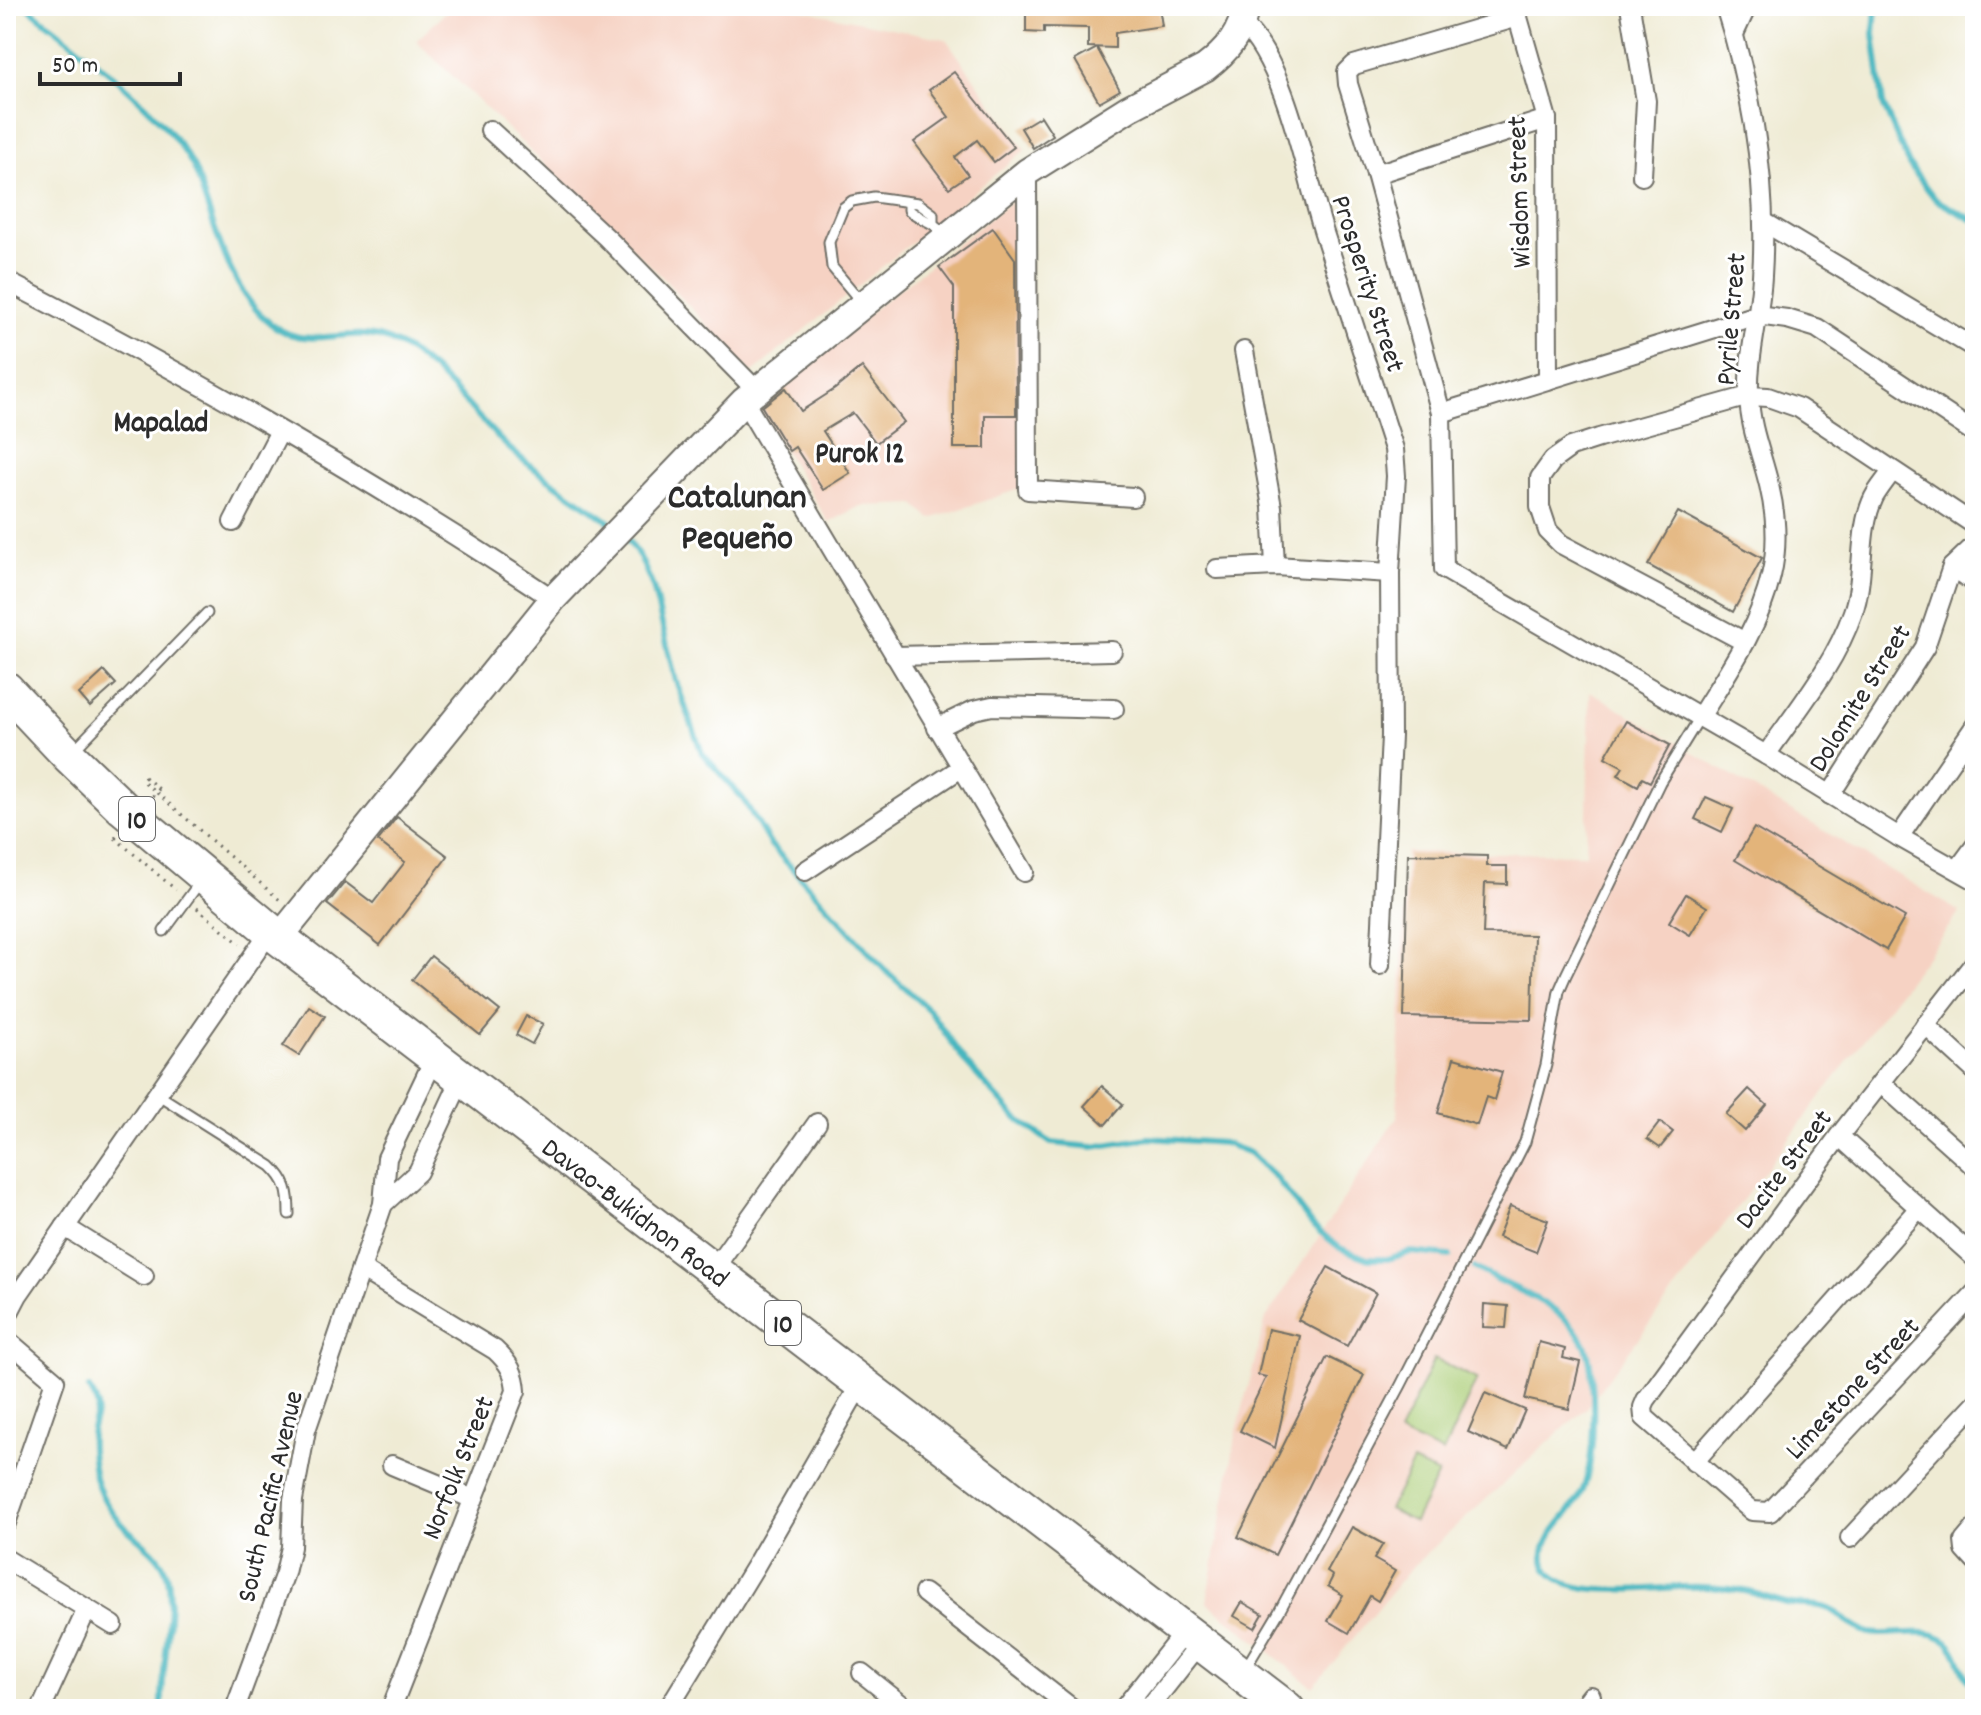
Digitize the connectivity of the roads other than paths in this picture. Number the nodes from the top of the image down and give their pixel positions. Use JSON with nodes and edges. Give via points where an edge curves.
{"nodes":[{"id":1,"x":1630,"y":6,"type":"edge"},
{"id":2,"x":1725,"y":6,"type":"edge"},
{"id":3,"x":1747,"y":6,"type":"edge"},
{"id":4,"x":1516,"y":12,"type":"edge"},
{"id":5,"x":1244,"y":15,"type":"edge"},
{"id":6,"x":1734,"y":34,"type":"junction"},
{"id":7,"x":1547,"y":119,"type":"junction"},
{"id":8,"x":490,"y":130,"type":"dead end"},
{"id":9,"x":1027,"y":172,"type":"junction"},
{"id":10,"x":1376,"y":174,"type":"junction"},
{"id":11,"x":1642,"y":176,"type":"dead end"},
{"id":12,"x":1764,"y":222,"type":"junction"},
{"id":13,"x":940,"y":230,"type":"junction"},
{"id":14,"x":6,"y":281,"type":"edge"},
{"id":15,"x":863,"y":304,"type":"junction"},
{"id":16,"x":1757,"y":315,"type":"junction"},
{"id":17,"x":1975,"y":348,"type":"edge"},
{"id":18,"x":1244,"y":351,"type":"dead end"},
{"id":19,"x":1548,"y":380,"type":"junction"},
{"id":20,"x":750,"y":396,"type":"junction"},
{"id":21,"x":1749,"y":396,"type":"junction"},
{"id":22,"x":1441,"y":413,"type":"junction"},
{"id":23,"x":280,"y":431,"type":"junction"},
{"id":24,"x":1975,"y":433,"type":"edge"},
{"id":25,"x":1892,"y":471,"type":"junction"},
{"id":26,"x":1133,"y":497,"type":"dead end"},
{"id":27,"x":233,"y":522,"type":"dead end"},
{"id":28,"x":1975,"y":525,"type":"edge"},
{"id":29,"x":1975,"y":545,"type":"edge"},
{"id":30,"x":1275,"y":566,"type":"junction"},
{"id":31,"x":1952,"y":567,"type":"junction"},
{"id":32,"x":1217,"y":569,"type":"dead end"},
{"id":33,"x":1390,"y":573,"type":"junction"},
{"id":34,"x":1975,"y":583,"type":"edge"},
{"id":35,"x":553,"y":599,"type":"junction"},
{"id":36,"x":207,"y":613,"type":"dead end"},
{"id":37,"x":1745,"y":642,"type":"junction"},
{"id":38,"x":1112,"y":651,"type":"dead end"},
{"id":39,"x":895,"y":656,"type":"junction"},
{"id":40,"x":7,"y":691,"type":"edge"},
{"id":41,"x":1114,"y":709,"type":"dead end"},
{"id":42,"x":1700,"y":717,"type":"junction"},
{"id":43,"x":1975,"y":726,"type":"edge"},
{"id":44,"x":937,"y":728,"type":"junction"},
{"id":45,"x":1766,"y":755,"type":"junction"},
{"id":46,"x":69,"y":756,"type":"junction"},
{"id":47,"x":961,"y":768,"type":"junction"},
{"id":48,"x":1830,"y":795,"type":"junction"},
{"id":49,"x":1899,"y":837,"type":"junction"},
{"id":50,"x":1975,"y":846,"type":"edge"},
{"id":51,"x":1958,"y":869,"type":"junction"},
{"id":52,"x":805,"y":871,"type":"dead end"},
{"id":53,"x":1024,"y":872,"type":"dead end"},
{"id":54,"x":205,"y":876,"type":"junction"},
{"id":55,"x":1975,"y":880,"type":"edge"},
{"id":56,"x":282,"y":928,"type":"junction"},
{"id":57,"x":164,"y":931,"type":"dead end"},
{"id":58,"x":1380,"y":965,"type":"dead end"},
{"id":59,"x":1973,"y":970,"type":"edge"},
{"id":60,"x":1925,"y":1025,"type":"junction"},
{"id":61,"x":435,"y":1057,"type":"junction"},
{"id":62,"x":1975,"y":1071,"type":"edge"},
{"id":63,"x":462,"y":1077,"type":"junction"},
{"id":64,"x":1881,"y":1083,"type":"junction"},
{"id":65,"x":157,"y":1094,"type":"junction"},
{"id":66,"x":412,"y":1105,"type":"junction"},
{"id":67,"x":442,"y":1119,"type":"junction"},
{"id":68,"x":817,"y":1123,"type":"dead end"},
{"id":69,"x":1839,"y":1136,"type":"junction"},
{"id":70,"x":1975,"y":1167,"type":"edge"},
{"id":71,"x":383,"y":1204,"type":"junction"},
{"id":72,"x":1919,"y":1208,"type":"junction"},
{"id":73,"x":289,"y":1214,"type":"dead end"},
{"id":74,"x":65,"y":1227,"type":"junction"},
{"id":75,"x":1975,"y":1258,"type":"edge"},
{"id":76,"x":361,"y":1269,"type":"junction"},
{"id":77,"x":713,"y":1270,"type":"junction"},
{"id":78,"x":144,"y":1276,"type":"dead end"},
{"id":79,"x":1975,"y":1293,"type":"edge"},
{"id":80,"x":6,"y":1318,"type":"edge"},
{"id":81,"x":6,"y":1339,"type":"edge"},
{"id":82,"x":861,"y":1383,"type":"junction"},
{"id":83,"x":1971,"y":1416,"type":"edge"},
{"id":84,"x":1694,"y":1462,"type":"junction"},
{"id":85,"x":392,"y":1465,"type":"dead end"},
{"id":86,"x":473,"y":1499,"type":"junction"},
{"id":87,"x":6,"y":1523,"type":"edge"},
{"id":88,"x":1975,"y":1528,"type":"edge"},
{"id":89,"x":1850,"y":1538,"type":"dead end"},
{"id":90,"x":6,"y":1559,"type":"edge"},
{"id":91,"x":1975,"y":1561,"type":"edge"},
{"id":92,"x":924,"y":1593,"type":"dead end"},
{"id":93,"x":87,"y":1609,"type":"junction"},
{"id":94,"x":113,"y":1625,"type":"dead end"},
{"id":95,"x":1192,"y":1637,"type":"junction"},
{"id":96,"x":862,"y":1673,"type":"dead end"},
{"id":97,"x":1241,"y":1674,"type":"junction"},
{"id":98,"x":1145,"y":1681,"type":"junction"},
{"id":99,"x":1161,"y":1692,"type":"junction"},
{"id":100,"x":41,"y":1709,"type":"edge"},
{"id":101,"x":235,"y":1709,"type":"edge"},
{"id":102,"x":391,"y":1709,"type":"edge"},
{"id":103,"x":668,"y":1709,"type":"edge"},
{"id":104,"x":907,"y":1709,"type":"edge"},
{"id":105,"x":1073,"y":1709,"type":"edge"},
{"id":106,"x":1123,"y":1709,"type":"edge"},
{"id":107,"x":1148,"y":1709,"type":"edge"},
{"id":108,"x":1287,"y":1709,"type":"edge"}],
"edges":[{"from":1,"to":11,"type":"street","via":[[1646,101]]},
{"from":2,"to":6,"type":"street","name":"Pyrile Street"},
{"from":3,"to":6,"type":"street"},
{"from":4,"to":7,"type":"street","name":"Wisdom Street"},
{"from":4,"to":10,"type":"street","via":[[1350,68],[1348,84]]},
{"from":5,"to":9,"type":"street","via":[[1221,56],[1205,68]]},
{"from":5,"to":33,"type":"street","name":"Prosperity Street","via":[[1267,54],[1287,109],[1394,449]]},
{"from":6,"to":12,"type":"street","name":"Pyrile Street","via":[[1753,109]]},
{"from":7,"to":10,"type":"street"},
{"from":7,"to":19,"type":"street","name":"Wisdom Street"},
{"from":8,"to":20,"type":"street","via":[[607,238]]},
{"from":9,"to":13,"type":"street"},
{"from":9,"to":26,"type":"street","via":[[1028,490]]},
{"from":10,"to":22,"type":"street"},
{"from":12,"to":16,"type":"street","name":"Pyrile Street"},
{"from":12,"to":17,"type":"street"},
{"from":13,"to":15,"type":"street"},
{"from":13,"to":15,"type":"lane","via":[[923,222],[909,204],[884,198],[865,197],[843,208],[829,242],[832,267]]},
{"from":14,"to":23,"type":"street"},
{"from":15,"to":20,"type":"street","via":[[840,328]]},
{"from":16,"to":19,"type":"street"},
{"from":16,"to":21,"type":"street","name":"Pyrile Street"},
{"from":16,"to":24,"type":"street","via":[[1817,328]]},
{"from":18,"to":30,"type":"street","via":[[1272,507]]},
{"from":19,"to":22,"type":"street"},
{"from":20,"to":35,"type":"street"},
{"from":20,"to":39,"type":"street"},
{"from":21,"to":25,"type":"street","via":[[1799,408]]},
{"from":21,"to":37,"type":"street","name":"Pyrile Street","via":[[1770,487],[1775,549],[1771,576]]},
{"from":21,"to":37,"type":"street","via":[[1571,447],[1540,478],[1540,507],[1548,531],[1561,544]]},
{"from":22,"to":42,"type":"street","via":[[1444,569]]},
{"from":23,"to":27,"type":"street"},
{"from":23,"to":35,"type":"street","via":[[413,508]]},
{"from":25,"to":28,"type":"street"},
{"from":25,"to":45,"type":"street","via":[[1868,511],[1861,577],[1844,635]]},
{"from":29,"to":31,"type":"street","name":"Dolomite Street"},
{"from":30,"to":32,"type":"street"},
{"from":30,"to":33,"type":"street"},
{"from":31,"to":34,"type":"street"},
{"from":31,"to":48,"type":"street","name":"Dolomite Street","via":[[1925,647]]},
{"from":33,"to":58,"type":"street","name":"Prosperity Street","via":[[1391,736]]},
{"from":35,"to":56,"type":"street"},
{"from":36,"to":46,"type":"lane"},
{"from":37,"to":42,"type":"street","name":"Pyrile Street"},
{"from":38,"to":39,"type":"street"},
{"from":39,"to":44,"type":"street"},
{"from":40,"to":46,"type":"highway","name":"Davao-Bukidnon Road","number":"10"},
{"from":41,"to":44,"type":"street","via":[[992,706]]},
{"from":42,"to":45,"type":"street"},
{"from":42,"to":97,"type":"lane","via":[[1660,782],[1559,991],[1525,1142],[1394,1398]]},
{"from":43,"to":49,"type":"street"},
{"from":44,"to":47,"type":"street"},
{"from":45,"to":48,"type":"street"},
{"from":46,"to":54,"type":"highway","name":"Davao-Bukidnon Road","number":"10"},
{"from":47,"to":52,"type":"street"},
{"from":47,"to":53,"type":"street"},
{"from":48,"to":49,"type":"street"},
{"from":49,"to":51,"type":"street"},
{"from":50,"to":51,"type":"street"},
{"from":51,"to":55,"type":"street"},
{"from":54,"to":56,"type":"highway","name":"Davao-Bukidnon Road","number":"10"},
{"from":54,"to":57,"type":"lane"},
{"from":56,"to":61,"type":"highway","name":"Davao-Bukidnon Road","number":"10"},
{"from":56,"to":65,"type":"street"},
{"from":59,"to":60,"type":"street","name":"Dacite Street"},
{"from":60,"to":62,"type":"street"},
{"from":60,"to":64,"type":"street","name":"Dacite Street"},
{"from":61,"to":63,"type":"highway","name":"Davao-Bukidnon Road","number":"10"},
{"from":61,"to":66,"type":"street","name":"South Pacific Avenue"},
{"from":63,"to":67,"type":"street","name":"South Pacific Avenue"},
{"from":63,"to":77,"type":"highway","name":"Davao-Bukidnon Road","number":"10"},
{"from":64,"to":69,"type":"street","name":"Dacite Street"},
{"from":64,"to":70,"type":"street"},
{"from":65,"to":73,"type":"lane","via":[[271,1166],[288,1189]]},
{"from":65,"to":74,"type":"street"},
{"from":66,"to":67,"type":"street"},
{"from":66,"to":71,"type":"street","name":"South Pacific Avenue","via":[[387,1158]]},
{"from":67,"to":71,"type":"street","name":"South Pacific Avenue","via":[[418,1172]]},
{"from":68,"to":77,"type":"street"},
{"from":69,"to":72,"type":"street"},
{"from":69,"to":84,"type":"street","name":"Dacite Street","via":[[1646,1400],[1643,1412],[1649,1423]]},
{"from":71,"to":76,"type":"street","name":"South Pacific Avenue"},
{"from":72,"to":75,"type":"street"},
{"from":72,"to":84,"type":"street"},
{"from":74,"to":78,"type":"street"},
{"from":74,"to":80,"type":"street"},
{"from":76,"to":86,"type":"street","name":"Norfolk Street","via":[[495,1350],[515,1375],[511,1409]]},
{"from":76,"to":101,"type":"street","name":"South Pacific Avenue","via":[[306,1430],[285,1573]]},
{"from":77,"to":82,"type":"highway","name":"Davao-Bukidnon Road","number":"10"},
{"from":79,"to":84,"type":"street","name":"Limestone Street","via":[[1775,1509],[1752,1511]]},
{"from":81,"to":87,"type":"street","via":[[55,1381]]},
{"from":82,"to":95,"type":"highway","name":"Davao-Bukidnon Road","number":"10"},
{"from":82,"to":103,"type":"street"},
{"from":83,"to":89,"type":"street"},
{"from":85,"to":86,"type":"street"},
{"from":86,"to":102,"type":"street","name":"Norfolk Street"},
{"from":88,"to":91,"type":"street","via":[[1964,1541]]},
{"from":90,"to":93,"type":"street"},
{"from":92,"to":105,"type":"street"},
{"from":93,"to":94,"type":"street"},
{"from":93,"to":100,"type":"street"},
{"from":95,"to":97,"type":"highway","name":"Davao-Bukidnon Road","number":"10"},
{"from":95,"to":98,"type":"street"},
{"from":95,"to":99,"type":"street"},
{"from":96,"to":104,"type":"street"},
{"from":97,"to":108,"type":"highway","name":"Davao-Bukidnon Road","number":"10"},
{"from":98,"to":99,"type":"street"},
{"from":98,"to":106,"type":"street"},
{"from":99,"to":107,"type":"street"}]}
